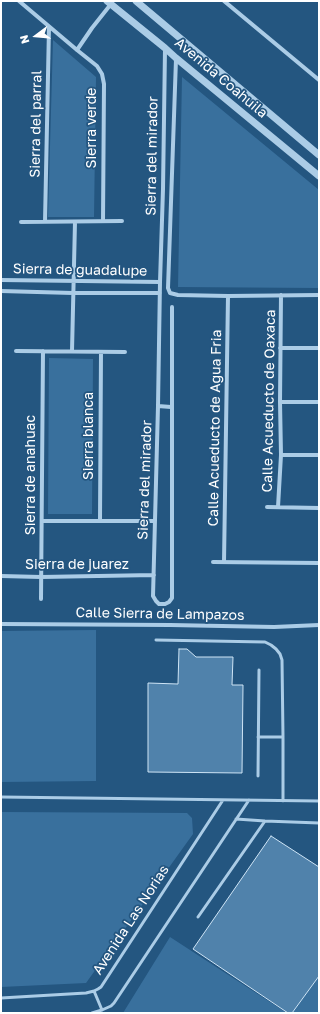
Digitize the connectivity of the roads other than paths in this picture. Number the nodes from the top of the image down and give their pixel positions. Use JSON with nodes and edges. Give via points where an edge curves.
{"nodes":[{"id":1,"x":19,"y":1,"type":"edge"},
{"id":2,"x":136,"y":1,"type":"edge"},
{"id":3,"x":224,"y":1,"type":"edge"},
{"id":4,"x":109,"y":3,"type":"edge"},
{"id":5,"x":49,"y":27,"type":"junction"},
{"id":6,"x":165,"y":48,"type":"junction"},
{"id":7,"x":77,"y":50,"type":"junction"},
{"id":8,"x":176,"y":58,"type":"junction"},
{"id":9,"x":319,"y":80,"type":"edge"},
{"id":10,"x":319,"y":154,"type":"edge"},
{"id":11,"x":319,"y":176,"type":"edge"},
{"id":12,"x":103,"y":221,"type":"junction"},
{"id":13,"x":122,"y":221,"type":"dead end"},
{"id":14,"x":21,"y":222,"type":"dead end"},
{"id":15,"x":44,"y":222,"type":"junction"},
{"id":16,"x":75,"y":222,"type":"junction"},
{"id":17,"x":1,"y":280,"type":"edge"},
{"id":18,"x":73,"y":280,"type":"junction"},
{"id":19,"x":160,"y":282,"type":"junction"},
{"id":20,"x":1,"y":291,"type":"edge"},
{"id":21,"x":73,"y":293,"type":"junction"},
{"id":22,"x":160,"y":293,"type":"junction"},
{"id":23,"x":281,"y":295,"type":"junction"},
{"id":24,"x":319,"y":295,"type":"edge"},
{"id":25,"x":228,"y":296,"type":"junction"},
{"id":26,"x":172,"y":307,"type":"dead end"},
{"id":27,"x":280,"y":348,"type":"junction"},
{"id":28,"x":319,"y":348,"type":"edge"},
{"id":29,"x":16,"y":351,"type":"dead end"},
{"id":30,"x":43,"y":351,"type":"junction"},
{"id":31,"x":72,"y":351,"type":"junction"},
{"id":32,"x":101,"y":352,"type":"junction"},
{"id":33,"x":125,"y":352,"type":"dead end"},
{"id":34,"x":280,"y":402,"type":"junction"},
{"id":35,"x":319,"y":402,"type":"edge"},
{"id":36,"x":158,"y":406,"type":"junction"},
{"id":37,"x":171,"y":407,"type":"junction"},
{"id":38,"x":281,"y":455,"type":"junction"},
{"id":39,"x":319,"y":455,"type":"edge"},
{"id":40,"x":267,"y":507,"type":"dead end"},
{"id":41,"x":278,"y":507,"type":"junction"},
{"id":42,"x":319,"y":508,"type":"edge"},
{"id":43,"x":100,"y":520,"type":"junction"},
{"id":44,"x":42,"y":521,"type":"junction"},
{"id":45,"x":155,"y":521,"type":"junction"},
{"id":46,"x":213,"y":562,"type":"dead end"},
{"id":47,"x":224,"y":562,"type":"junction"},
{"id":48,"x":319,"y":563,"type":"edge"},
{"id":49,"x":154,"y":575,"type":"junction"},
{"id":50,"x":1,"y":576,"type":"edge"},
{"id":51,"x":41,"y":577,"type":"junction"},
{"id":52,"x":41,"y":599,"type":"dead end"},
{"id":53,"x":1,"y":624,"type":"edge"},
{"id":54,"x":319,"y":625,"type":"edge"},
{"id":55,"x":156,"y":640,"type":"dead end"},
{"id":56,"x":259,"y":670,"type":"dead end"},
{"id":57,"x":283,"y":737,"type":"junction"},
{"id":58,"x":258,"y":738,"type":"junction"},
{"id":59,"x":258,"y":776,"type":"dead end"},
{"id":60,"x":1,"y":797,"type":"edge"},
{"id":61,"x":223,"y":800,"type":"junction"},
{"id":62,"x":249,"y":800,"type":"junction"},
{"id":63,"x":282,"y":801,"type":"junction"},
{"id":64,"x":319,"y":801,"type":"edge"},
{"id":65,"x":236,"y":819,"type":"junction"},
{"id":66,"x":265,"y":822,"type":"junction"},
{"id":67,"x":319,"y":823,"type":"edge"},
{"id":68,"x":198,"y":917,"type":"dead end"},
{"id":69,"x":94,"y":991,"type":"junction"},
{"id":70,"x":1,"y":998,"type":"edge"},
{"id":71,"x":102,"y":1010,"type":"junction"},
{"id":72,"x":92,"y":1013,"type":"edge"}],
"edges":[{"from":1,"to":5,"type":"street","name":"Sierra verde"},
{"from":2,"to":10,"type":"street","name":"Avenida Coahuila"},
{"from":3,"to":9,"type":"street"},
{"from":4,"to":6,"type":"street","name":"Avenida Coahuila"},
{"from":4,"to":7,"type":"street"},
{"from":5,"to":7,"type":"street","name":"Sierra verde"},
{"from":5,"to":15,"type":"street","name":"Sierra del parral"},
{"from":6,"to":8,"type":"street","name":"Avenida Coahuila"},
{"from":6,"to":19,"type":"street","name":"Sierra del mirador"},
{"from":7,"to":12,"type":"street","name":"Sierra verde","via":[[97,66],[103,78]]},
{"from":8,"to":11,"type":"street","name":"Avenida Coahuila"},
{"from":8,"to":25,"type":"street","name":"Sierra del mirador","via":[[168,288],[170,293],[178,295]]},
{"from":12,"to":13,"type":"street"},
{"from":12,"to":16,"type":"street"},
{"from":14,"to":15,"type":"street"},
{"from":15,"to":16,"type":"street"},
{"from":16,"to":18,"type":"street"},
{"from":17,"to":18,"type":"street","name":"Sierra de guadalupe"},
{"from":18,"to":19,"type":"street","name":"Sierra de guadalupe"},
{"from":18,"to":21,"type":"street"},
{"from":19,"to":22,"type":"street","name":"Sierra del mirador"},
{"from":20,"to":21,"type":"street","name":"Sierra de guadalupe"},
{"from":21,"to":22,"type":"street","name":"Sierra de guadalupe"},
{"from":21,"to":31,"type":"street"},
{"from":22,"to":36,"type":"street","name":"Sierra del mirador"},
{"from":23,"to":24,"type":"street"},
{"from":23,"to":25,"type":"street"},
{"from":23,"to":27,"type":"street","name":"Calle Acueducto de Oaxaca"},
{"from":25,"to":47,"type":"street","name":"Calle Acueducto de Agua Fria"},
{"from":26,"to":37,"type":"street","name":"Sierra del mirador"},
{"from":27,"to":28,"type":"street"},
{"from":27,"to":34,"type":"street","name":"Calle Acueducto de Oaxaca"},
{"from":29,"to":30,"type":"street"},
{"from":30,"to":31,"type":"street"},
{"from":30,"to":44,"type":"street","name":"Sierra de anahuac"},
{"from":31,"to":32,"type":"street"},
{"from":32,"to":33,"type":"street"},
{"from":32,"to":43,"type":"street","name":"Sierra blanca"},
{"from":34,"to":35,"type":"street"},
{"from":34,"to":38,"type":"street","name":"Calle Acueducto de Oaxaca"},
{"from":36,"to":37,"type":"street"},
{"from":36,"to":45,"type":"street","name":"Sierra del mirador"},
{"from":37,"to":49,"type":"street","name":"Sierra del mirador","via":[[172,598],[165,604],[159,604],[153,596]]},
{"from":38,"to":39,"type":"street"},
{"from":38,"to":41,"type":"street","name":"Calle Acueducto de Oaxaca"},
{"from":40,"to":41,"type":"street"},
{"from":41,"to":42,"type":"street"},
{"from":43,"to":44,"type":"street"},
{"from":43,"to":45,"type":"street"},
{"from":44,"to":51,"type":"street","name":"Sierra de anahuac"},
{"from":45,"to":49,"type":"street","name":"Sierra del mirador"},
{"from":46,"to":47,"type":"street"},
{"from":47,"to":48,"type":"street"},
{"from":49,"to":51,"type":"street","name":"Sierra de juarez"},
{"from":50,"to":51,"type":"street","name":"Sierra de juarez"},
{"from":51,"to":52,"type":"street","name":"Sierra de anahuac"},
{"from":53,"to":54,"type":"street","name":"Calle Sierra de Lampazos","via":[[274,627]]},
{"from":55,"to":57,"type":"lane","via":[[265,642],[271,645],[282,660]]},
{"from":56,"to":58,"type":"lane"},
{"from":57,"to":58,"type":"lane"},
{"from":57,"to":63,"type":"lane"},
{"from":58,"to":59,"type":"lane"},
{"from":60,"to":61,"type":"lane"},
{"from":61,"to":62,"type":"lane"},
{"from":61,"to":69,"type":"lane","name":"Avenida Las Norias","via":[[101,987]]},
{"from":62,"to":63,"type":"lane"},
{"from":62,"to":65,"type":"lane"},
{"from":63,"to":64,"type":"lane"},
{"from":65,"to":66,"type":"lane"},
{"from":65,"to":71,"type":"lane","via":[[114,1003]]},
{"from":66,"to":67,"type":"lane"},
{"from":66,"to":68,"type":"lane"},
{"from":69,"to":70,"type":"lane","name":"Avenida Las Norias"},
{"from":69,"to":71,"type":"lane"},
{"from":71,"to":72,"type":"lane"}]}
